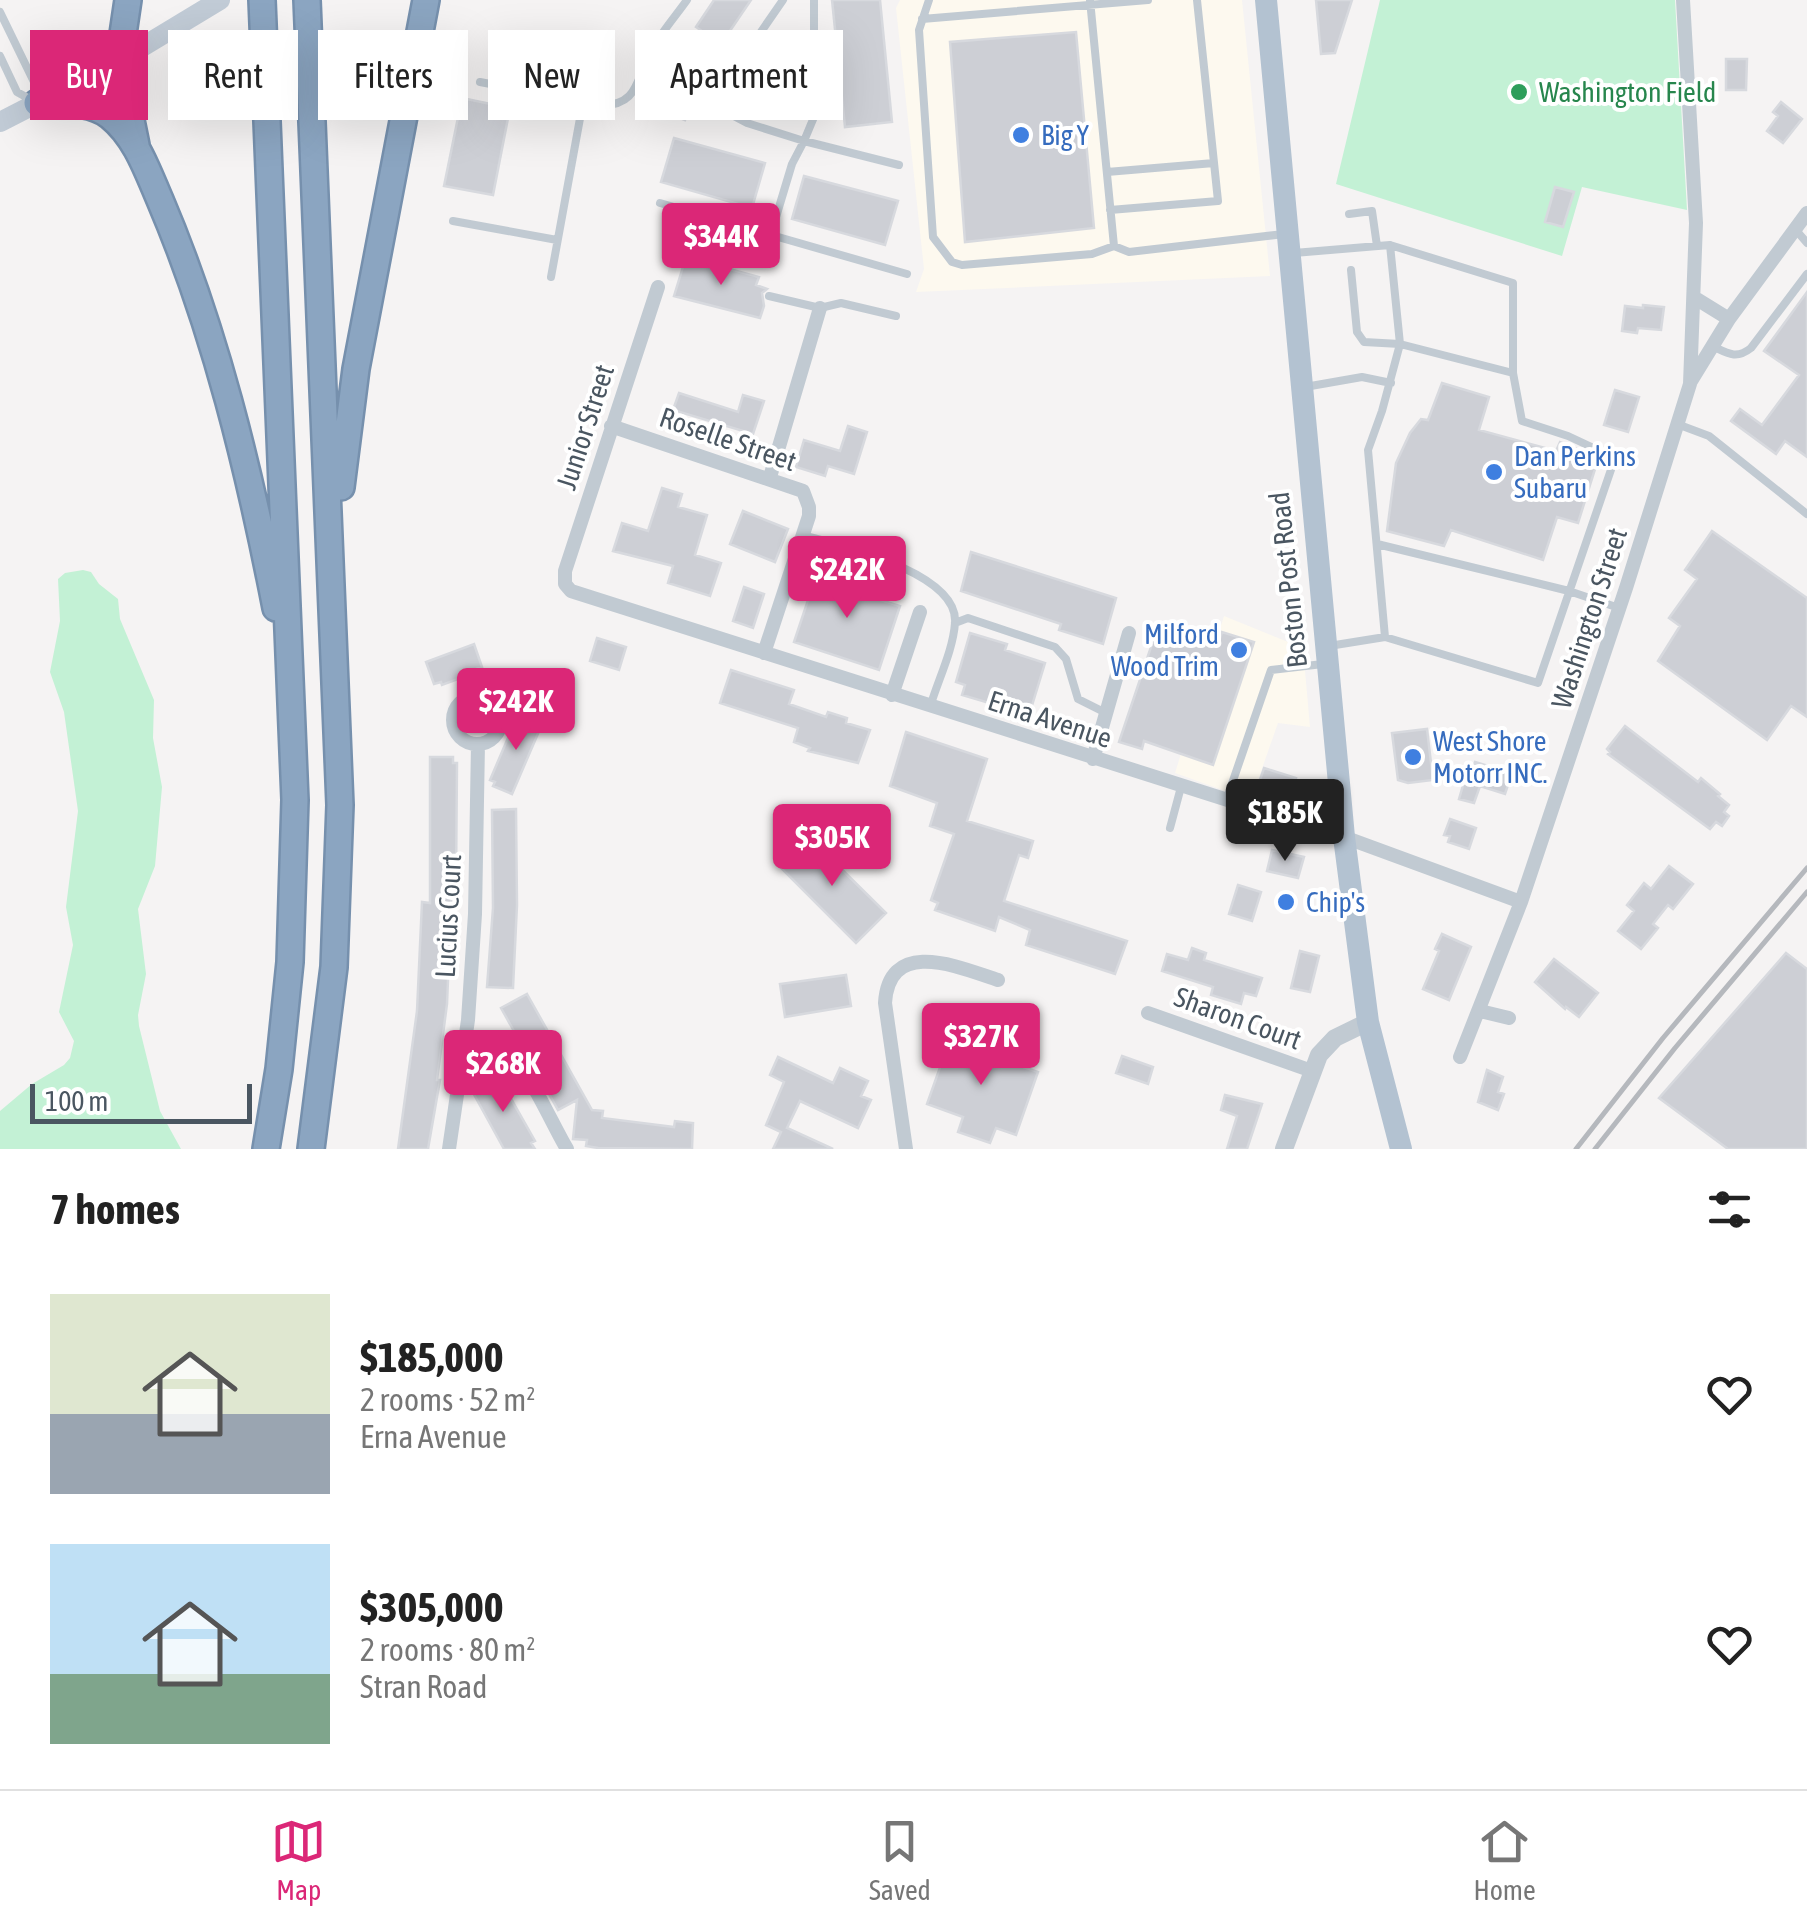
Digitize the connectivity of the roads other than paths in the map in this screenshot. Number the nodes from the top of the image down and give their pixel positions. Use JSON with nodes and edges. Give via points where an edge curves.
{"nodes":[{"id":1,"x":128,"y":0,"type":"edge"},
{"id":2,"x":220,"y":0,"type":"edge"},
{"id":3,"x":262,"y":0,"type":"edge"},
{"id":4,"x":307,"y":0,"type":"edge"},
{"id":5,"x":426,"y":0,"type":"edge"},
{"id":6,"x":687,"y":0,"type":"edge"},
{"id":7,"x":783,"y":0,"type":"edge"},
{"id":8,"x":814,"y":0,"type":"edge"},
{"id":9,"x":929,"y":0,"type":"edge"},
{"id":10,"x":1148,"y":0,"type":"edge"},
{"id":11,"x":1197,"y":0,"type":"edge"},
{"id":12,"x":1266,"y":0,"type":"edge"},
{"id":13,"x":1683,"y":0,"type":"edge"},
{"id":14,"x":1090,"y":3,"type":"edge"},
{"id":15,"x":0,"y":12,"type":"edge"},
{"id":16,"x":922,"y":19,"type":"junction"},
{"id":17,"x":124,"y":30,"type":"edge"},
{"id":18,"x":148,"y":44,"type":"edge"},
{"id":19,"x":0,"y":56,"type":"edge"},
{"id":20,"x":30,"y":74,"type":"edge"},
{"id":21,"x":480,"y":82,"type":"dead end"},
{"id":22,"x":488,"y":84,"type":"edge"},
{"id":23,"x":30,"y":99,"type":"edge"},
{"id":24,"x":615,"y":105,"type":"edge"},
{"id":25,"x":30,"y":107,"type":"edge"},
{"id":26,"x":113,"y":120,"type":"edge"},
{"id":27,"x":131,"y":120,"type":"edge"},
{"id":28,"x":581,"y":120,"type":"edge"},
{"id":29,"x":0,"y":122,"type":"edge"},
{"id":30,"x":804,"y":141,"type":"junction"},
{"id":31,"x":136,"y":145,"type":"junction"},
{"id":32,"x":1214,"y":163,"type":"junction"},
{"id":33,"x":898,"y":165,"type":"dead end"},
{"id":34,"x":1107,"y":172,"type":"junction"},
{"id":35,"x":1189,"y":192,"type":"dead end"},
{"id":36,"x":660,"y":203,"type":"dead end"},
{"id":37,"x":1190,"y":203,"type":"junction"},
{"id":38,"x":1110,"y":210,"type":"junction"},
{"id":39,"x":1807,"y":213,"type":"edge"},
{"id":40,"x":1349,"y":214,"type":"dead end"},
{"id":41,"x":453,"y":221,"type":"dead end"},
{"id":42,"x":1795,"y":229,"type":"junction"},
{"id":43,"x":770,"y":237,"type":"junction"},
{"id":44,"x":558,"y":240,"type":"junction"},
{"id":45,"x":1807,"y":242,"type":"edge"},
{"id":46,"x":1289,"y":244,"type":"junction"},
{"id":47,"x":1390,"y":245,"type":"junction"},
{"id":48,"x":1114,"y":246,"type":"junction"},
{"id":49,"x":1377,"y":246,"type":"junction"},
{"id":50,"x":1351,"y":270,"type":"dead end"},
{"id":51,"x":907,"y":274,"type":"dead end"},
{"id":52,"x":1807,"y":274,"type":"edge"},
{"id":53,"x":550,"y":276,"type":"dead end"},
{"id":54,"x":658,"y":287,"type":"dead end"},
{"id":55,"x":769,"y":296,"type":"dead end"},
{"id":56,"x":1696,"y":298,"type":"junction"},
{"id":57,"x":820,"y":308,"type":"junction"},
{"id":58,"x":896,"y":316,"type":"dead end"},
{"id":59,"x":1729,"y":319,"type":"junction"},
{"id":60,"x":1400,"y":344,"type":"junction"},
{"id":61,"x":1712,"y":346,"type":"junction"},
{"id":62,"x":1513,"y":373,"type":"junction"},
{"id":63,"x":1391,"y":383,"type":"junction"},
{"id":64,"x":1690,"y":384,"type":"junction"},
{"id":65,"x":1300,"y":388,"type":"junction"},
{"id":66,"x":1677,"y":424,"type":"junction"},
{"id":67,"x":611,"y":426,"type":"junction"},
{"id":68,"x":770,"y":477,"type":"junction"},
{"id":69,"x":1807,"y":514,"type":"edge"},
{"id":70,"x":802,"y":535,"type":"junction"},
{"id":71,"x":1377,"y":544,"type":"junction"},
{"id":72,"x":565,"y":584,"type":"joint"},
{"id":73,"x":1570,"y":591,"type":"junction"},
{"id":74,"x":1620,"y":608,"type":"junction"},
{"id":75,"x":920,"y":612,"type":"dead end"},
{"id":76,"x":955,"y":623,"type":"junction"},
{"id":77,"x":1129,"y":633,"type":"dead end"},
{"id":78,"x":1385,"y":637,"type":"junction"},
{"id":79,"x":334,"y":642,"type":"junction"},
{"id":80,"x":764,"y":654,"type":"junction"},
{"id":81,"x":1326,"y":655,"type":"junction"},
{"id":82,"x":292,"y":692,"type":"junction"},
{"id":83,"x":892,"y":695,"type":"junction"},
{"id":84,"x":930,"y":707,"type":"junction"},
{"id":85,"x":1106,"y":714,"type":"junction"},
{"id":86,"x":478,"y":744,"type":"dead end"},
{"id":87,"x":1093,"y":759,"type":"junction"},
{"id":88,"x":1181,"y":786,"type":"junction"},
{"id":89,"x":1226,"y":800,"type":"junction"},
{"id":90,"x":1170,"y":828,"type":"dead end"},
{"id":91,"x":1344,"y":838,"type":"junction"},
{"id":92,"x":1521,"y":902,"type":"junction"},
{"id":93,"x":998,"y":980,"type":"dead end"},
{"id":94,"x":1480,"y":1011,"type":"junction"},
{"id":95,"x":1148,"y":1013,"type":"dead end"},
{"id":96,"x":1509,"y":1018,"type":"dead end"},
{"id":97,"x":1368,"y":1022,"type":"junction"},
{"id":98,"x":464,"y":1042,"type":"junction"},
{"id":99,"x":1460,"y":1057,"type":"dead end"},
{"id":100,"x":1312,"y":1071,"type":"junction"},
{"id":101,"x":266,"y":1149,"type":"edge"},
{"id":102,"x":311,"y":1149,"type":"edge"},
{"id":103,"x":449,"y":1149,"type":"edge"},
{"id":104,"x":567,"y":1149,"type":"edge"},
{"id":105,"x":906,"y":1149,"type":"edge"},
{"id":106,"x":1284,"y":1149,"type":"edge"},
{"id":107,"x":1402,"y":1149,"type":"edge"}],
"edges":[{"from":1,"to":17,"type":"highway"},
{"from":2,"to":18,"type":"main road"},
{"from":3,"to":82,"type":"highway"},
{"from":4,"to":79,"type":"highway"},
{"from":5,"to":79,"type":"highway","via":[[349,412]]},
{"from":6,"to":24,"type":"lane","via":[[650,52],[631,95]]},
{"from":7,"to":30,"type":"lane","via":[[725,84],[723,103],[747,123]]},
{"from":8,"to":30,"type":"lane","via":[[814,117]]},
{"from":9,"to":16,"type":"lane"},
{"from":10,"to":14,"type":"lane"},
{"from":11,"to":32,"type":"lane"},
{"from":12,"to":46,"type":"main road","name":"Boston Post Road"},
{"from":13,"to":56,"type":"street","name":"Washington Street"},
{"from":14,"to":16,"type":"lane"},
{"from":14,"to":34,"type":"lane"},
{"from":15,"to":20,"type":"lane"},
{"from":16,"to":48,"type":"lane","via":[[933,237],[941,251],[962,265],[1092,254]]},
{"from":19,"to":23,"type":"lane","via":[[17,92]]},
{"from":21,"to":22,"type":"lane"},
{"from":25,"to":29,"type":"main road"},
{"from":26,"to":31,"type":"highway"},
{"from":27,"to":31,"type":"highway"},
{"from":28,"to":44,"type":"lane"},
{"from":30,"to":33,"type":"lane"},
{"from":30,"to":43,"type":"lane"},
{"from":31,"to":82,"type":"highway","via":[[183,254],[251,480]]},
{"from":32,"to":34,"type":"lane","via":[[1150,174]]},
{"from":32,"to":37,"type":"lane","via":[[1218,201]]},
{"from":34,"to":38,"type":"lane"},
{"from":35,"to":37,"type":"lane"},
{"from":36,"to":43,"type":"lane"},
{"from":37,"to":38,"type":"lane","via":[[1174,199]]},
{"from":38,"to":48,"type":"lane"},
{"from":39,"to":42,"type":"street"},
{"from":40,"to":49,"type":"lane","via":[[1372,211]]},
{"from":41,"to":44,"type":"lane"},
{"from":42,"to":45,"type":"lane"},
{"from":42,"to":59,"type":"street"},
{"from":43,"to":51,"type":"lane"},
{"from":44,"to":53,"type":"lane"},
{"from":46,"to":48,"type":"lane","via":[[1129,252]]},
{"from":46,"to":49,"type":"lane"},
{"from":46,"to":65,"type":"main road","name":"Boston Post Road"},
{"from":47,"to":49,"type":"lane"},
{"from":47,"to":60,"type":"lane"},
{"from":47,"to":62,"type":"lane","via":[[1513,283]]},
{"from":50,"to":60,"type":"lane","via":[[1357,332],[1364,342]]},
{"from":52,"to":61,"type":"lane","via":[[1743,355]]},
{"from":54,"to":67,"type":"street","name":"Junior Street"},
{"from":55,"to":57,"type":"lane"},
{"from":56,"to":59,"type":"street"},
{"from":56,"to":64,"type":"street","name":"Washington Street"},
{"from":57,"to":58,"type":"lane","via":[[841,303]]},
{"from":57,"to":68,"type":"street"},
{"from":59,"to":61,"type":"street"},
{"from":60,"to":62,"type":"lane"},
{"from":60,"to":63,"type":"lane"},
{"from":61,"to":64,"type":"street"},
{"from":62,"to":73,"type":"lane","via":[[1522,421],[1615,458]]},
{"from":63,"to":65,"type":"lane","via":[[1362,377]]},
{"from":63,"to":71,"type":"lane","via":[[1368,450]]},
{"from":64,"to":66,"type":"street","name":"Washington Street"},
{"from":65,"to":81,"type":"main road","name":"Boston Post Road"},
{"from":66,"to":69,"type":"lane","via":[[1709,436]]},
{"from":66,"to":74,"type":"street","name":"Washington Street"},
{"from":67,"to":68,"type":"street","name":"Roselle Street"},
{"from":67,"to":72,"type":"street","name":"Junior Street"},
{"from":68,"to":70,"type":"street","name":"Roselle Street","via":[[803,491],[810,507]]},
{"from":70,"to":76,"type":"lane","via":[[904,567],[949,602]]},
{"from":70,"to":80,"type":"street"},
{"from":71,"to":73,"type":"lane"},
{"from":71,"to":78,"type":"lane"},
{"from":72,"to":80,"type":"street","name":"Erna Avenue","via":[[579,595]]},
{"from":73,"to":74,"type":"lane"},
{"from":73,"to":78,"type":"lane","via":[[1538,683]]},
{"from":74,"to":92,"type":"street","name":"Washington Street"},
{"from":75,"to":83,"type":"street"},
{"from":76,"to":84,"type":"lane"},
{"from":76,"to":85,"type":"lane","via":[[968,618],[1055,647],[1066,658],[1078,698]]},
{"from":77,"to":85,"type":"street"},
{"from":78,"to":81,"type":"lane"},
{"from":79,"to":102,"type":"highway","via":[[337,912]]},
{"from":80,"to":83,"type":"street","name":"Erna Avenue"},
{"from":81,"to":89,"type":"lane","via":[[1271,670]]},
{"from":81,"to":91,"type":"main road","name":"Boston Post Road"},
{"from":82,"to":101,"type":"highway","via":[[291,944]]},
{"from":83,"to":84,"type":"street","name":"Erna Avenue"},
{"from":84,"to":87,"type":"street","name":"Erna Avenue"},
{"from":85,"to":87,"type":"street"},
{"from":86,"to":98,"type":"street","name":"Lucius Court"},
{"from":87,"to":88,"type":"street","name":"Erna Avenue"},
{"from":88,"to":89,"type":"street","name":"Erna Avenue"},
{"from":88,"to":90,"type":"lane"},
{"from":89,"to":91,"type":"street","name":"Erna Avenue"},
{"from":91,"to":92,"type":"street","name":"Erna Avenue"},
{"from":91,"to":97,"type":"main road","name":"Boston Post Road"},
{"from":92,"to":94,"type":"street","name":"Washington Street"},
{"from":93,"to":105,"type":"street","via":[[930,960],[909,964],[888,985],[884,1004]]},
{"from":94,"to":96,"type":"street"},
{"from":94,"to":99,"type":"street","name":"Washington Street"},
{"from":95,"to":100,"type":"street","name":"Sharon Court"},
{"from":97,"to":100,"type":"street","via":[[1330,1042]]},
{"from":97,"to":107,"type":"main road","name":"Boston Post Road"},
{"from":98,"to":103,"type":"street","name":"Lucius Court"},
{"from":98,"to":104,"type":"street","via":[[511,1056]]},
{"from":100,"to":106,"type":"street"}]}
